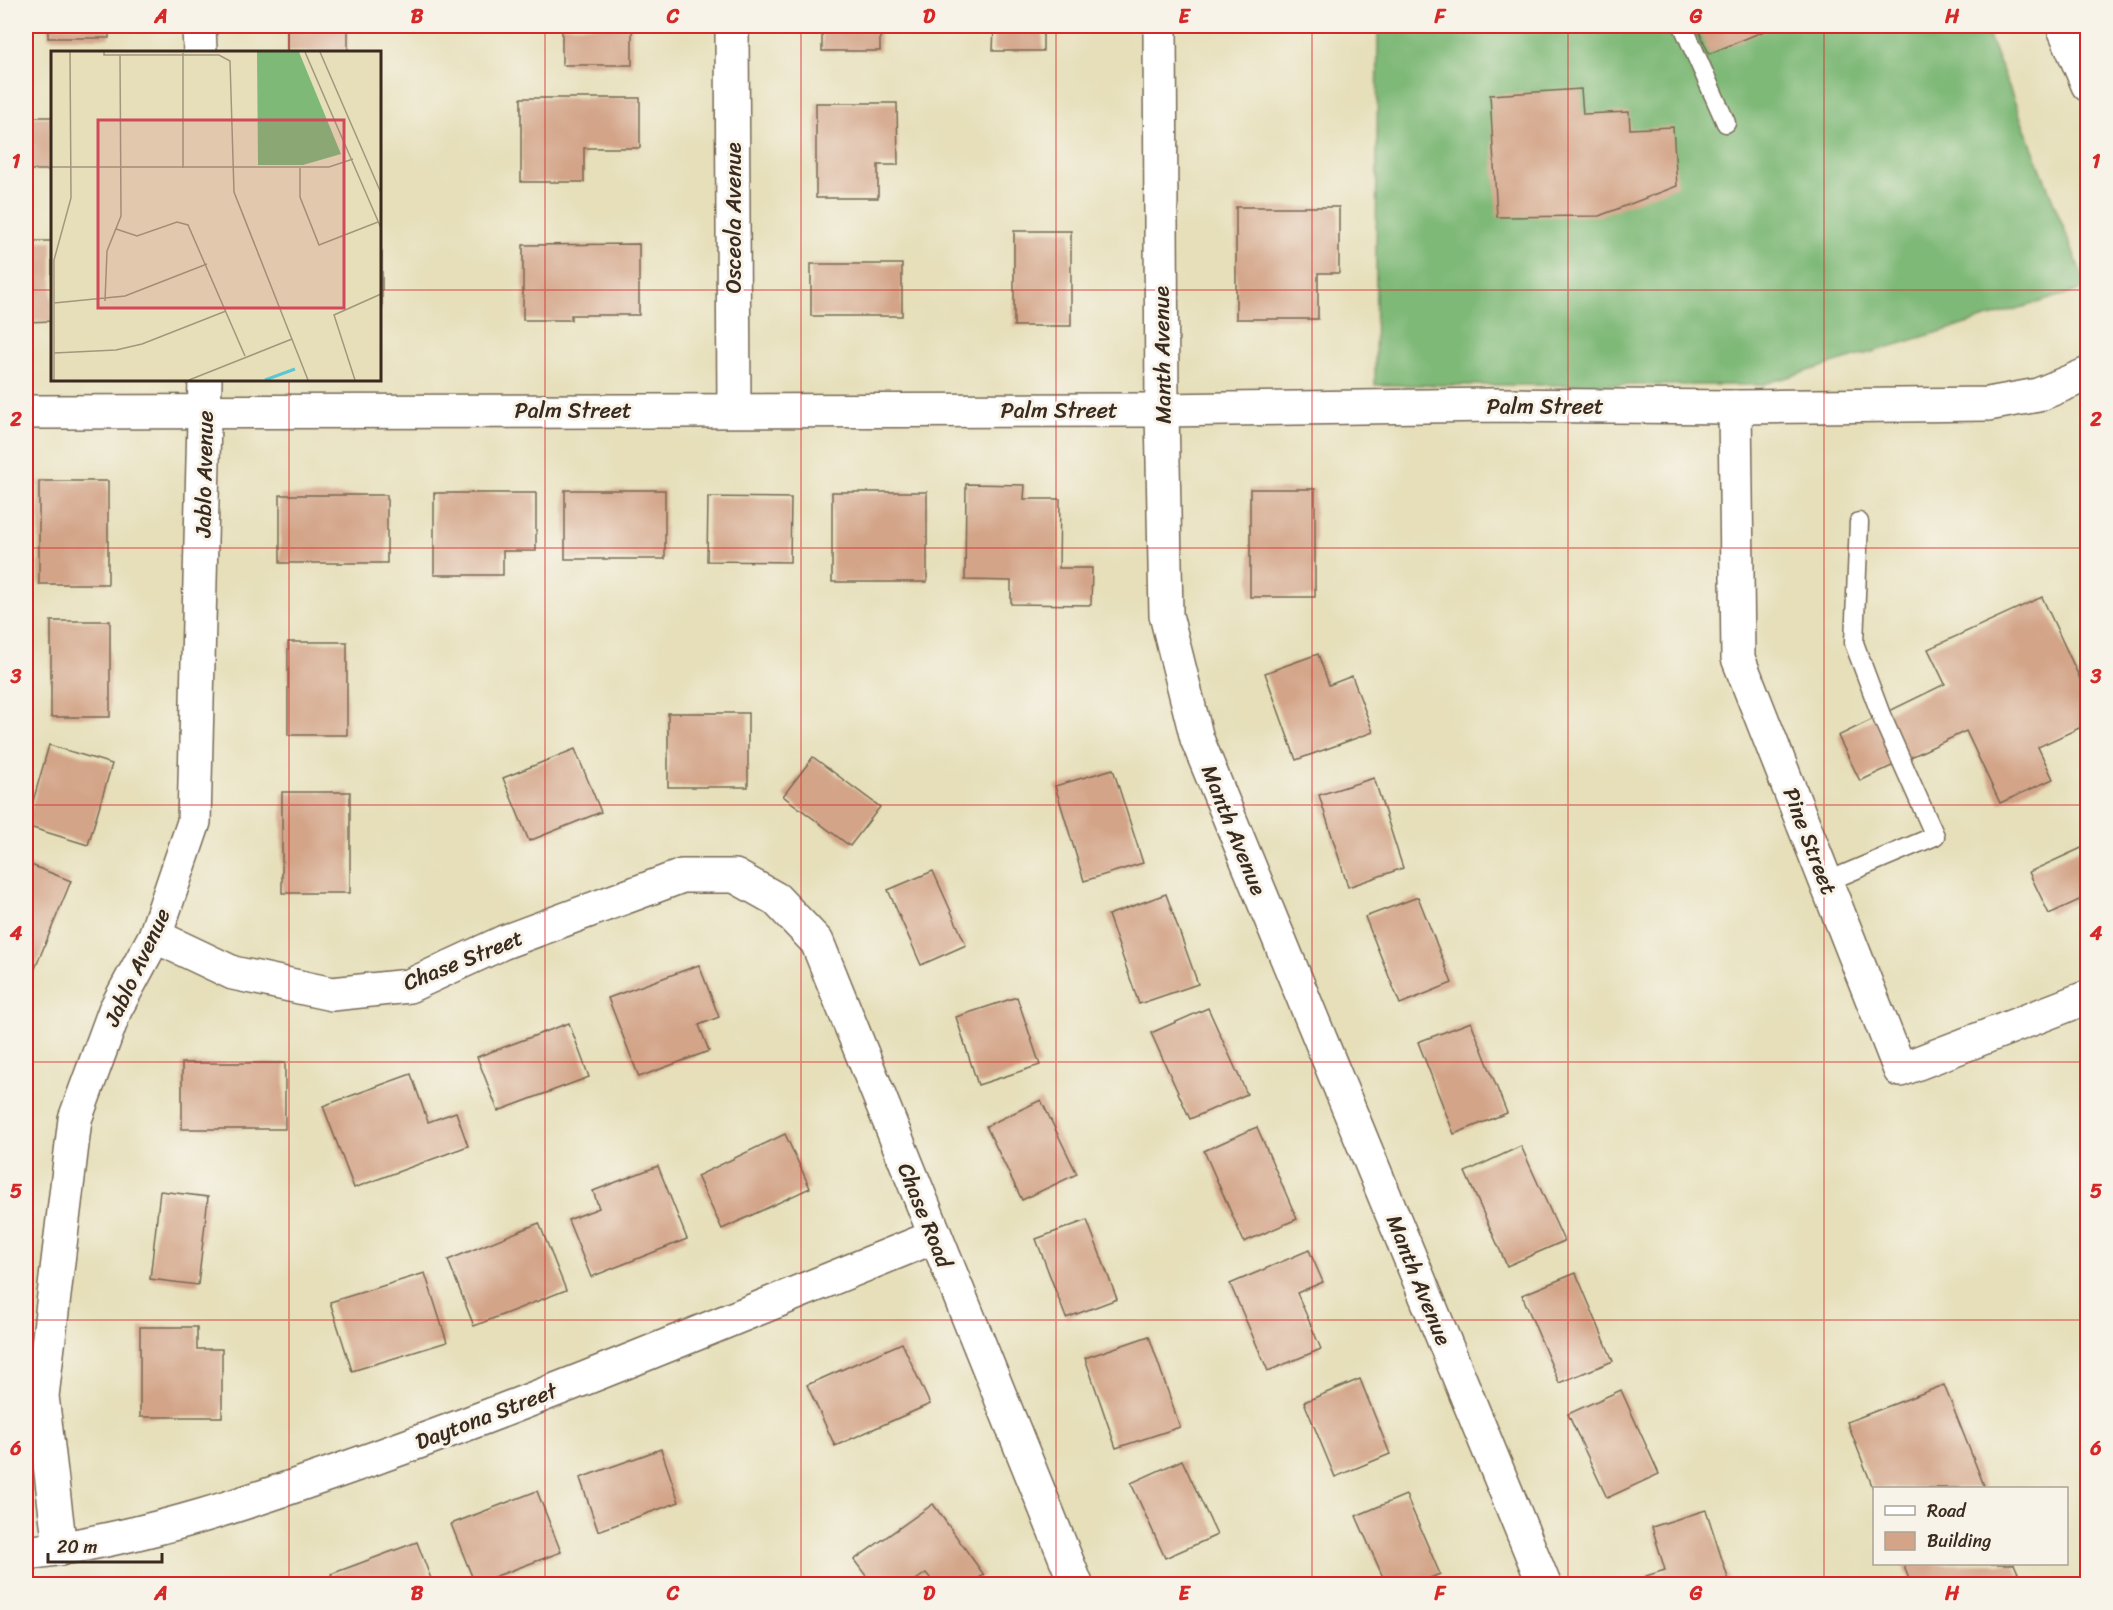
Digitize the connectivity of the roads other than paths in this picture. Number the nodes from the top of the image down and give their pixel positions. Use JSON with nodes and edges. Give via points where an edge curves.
{"nodes":[{"id":1,"x":199,"y":26,"type":"edge"},
{"id":2,"x":732,"y":26,"type":"edge"},
{"id":3,"x":1160,"y":26,"type":"edge"},
{"id":4,"x":1683,"y":26,"type":"edge"},
{"id":5,"x":2063,"y":26,"type":"edge"},
{"id":6,"x":200,"y":51,"type":"edge"},
{"id":7,"x":2088,"y":85,"type":"edge"},
{"id":8,"x":1726,"y":123,"type":"dead end"},
{"id":9,"x":2088,"y":374,"type":"edge"},
{"id":10,"x":205,"y":381,"type":"edge"},
{"id":11,"x":1735,"y":407,"type":"junction"},
{"id":12,"x":734,"y":410,"type":"junction"},
{"id":13,"x":1162,"y":410,"type":"junction"},
{"id":14,"x":26,"y":412,"type":"edge"},
{"id":15,"x":206,"y":412,"type":"junction"},
{"id":16,"x":1859,"y":522,"type":"dead end"},
{"id":17,"x":735,"y":876,"type":"joint"},
{"id":18,"x":1826,"y":882,"type":"junction"},
{"id":19,"x":155,"y":936,"type":"junction"},
{"id":20,"x":2088,"y":997,"type":"edge"},
{"id":21,"x":934,"y":1238,"type":"junction"},
{"id":22,"x":60,"y":1550,"type":"junction"},
{"id":23,"x":26,"y":1553,"type":"edge"},
{"id":24,"x":1076,"y":1584,"type":"edge"},
{"id":25,"x":1544,"y":1584,"type":"edge"}],
"edges":[{"from":1,"to":6,"type":"street"},
{"from":2,"to":12,"type":"street","name":"Osceola Avenue"},
{"from":3,"to":13,"type":"street","name":"Manth Avenue"},
{"from":4,"to":8,"type":"lane"},
{"from":5,"to":7,"type":"street"},
{"from":9,"to":11,"type":"street","name":"Palm Street","via":[[2038,395],[1988,404]]},
{"from":10,"to":15,"type":"street","name":"Jablo Avenue"},
{"from":11,"to":13,"type":"street","name":"Palm Street","via":[[1493,405]]},
{"from":11,"to":18,"type":"street","name":"Pine Street","via":[[1738,658]]},
{"from":12,"to":13,"type":"street","name":"Palm Street"},
{"from":12,"to":15,"type":"street","name":"Palm Street"},
{"from":13,"to":25,"type":"street","name":"Manth Avenue","via":[[1166,615],[1197,739]]},
{"from":14,"to":15,"type":"street","name":"Palm Street"},
{"from":15,"to":19,"type":"street","name":"Jablo Avenue","via":[[194,822]]},
{"from":16,"to":18,"type":"lane","via":[[1854,643],[1935,836]]},
{"from":17,"to":19,"type":"street","name":"Chase Street","via":[[682,876],[504,942],[409,986],[354,992],[332,994],[233,973]]},
{"from":17,"to":21,"type":"street","name":"Chase Road","via":[[776,899],[817,942]]},
{"from":18,"to":20,"type":"street","name":"Pine Street","via":[[1900,1070]]},
{"from":19,"to":22,"type":"street","name":"Jablo Avenue","via":[[115,1010],[75,1119],[42,1396]]},
{"from":21,"to":22,"type":"street","name":"Daytona Street","via":[[453,1430],[232,1509]]},
{"from":21,"to":24,"type":"street","name":"Chase Road"},
{"from":22,"to":23,"type":"street","name":"Daytona Street"}]}
